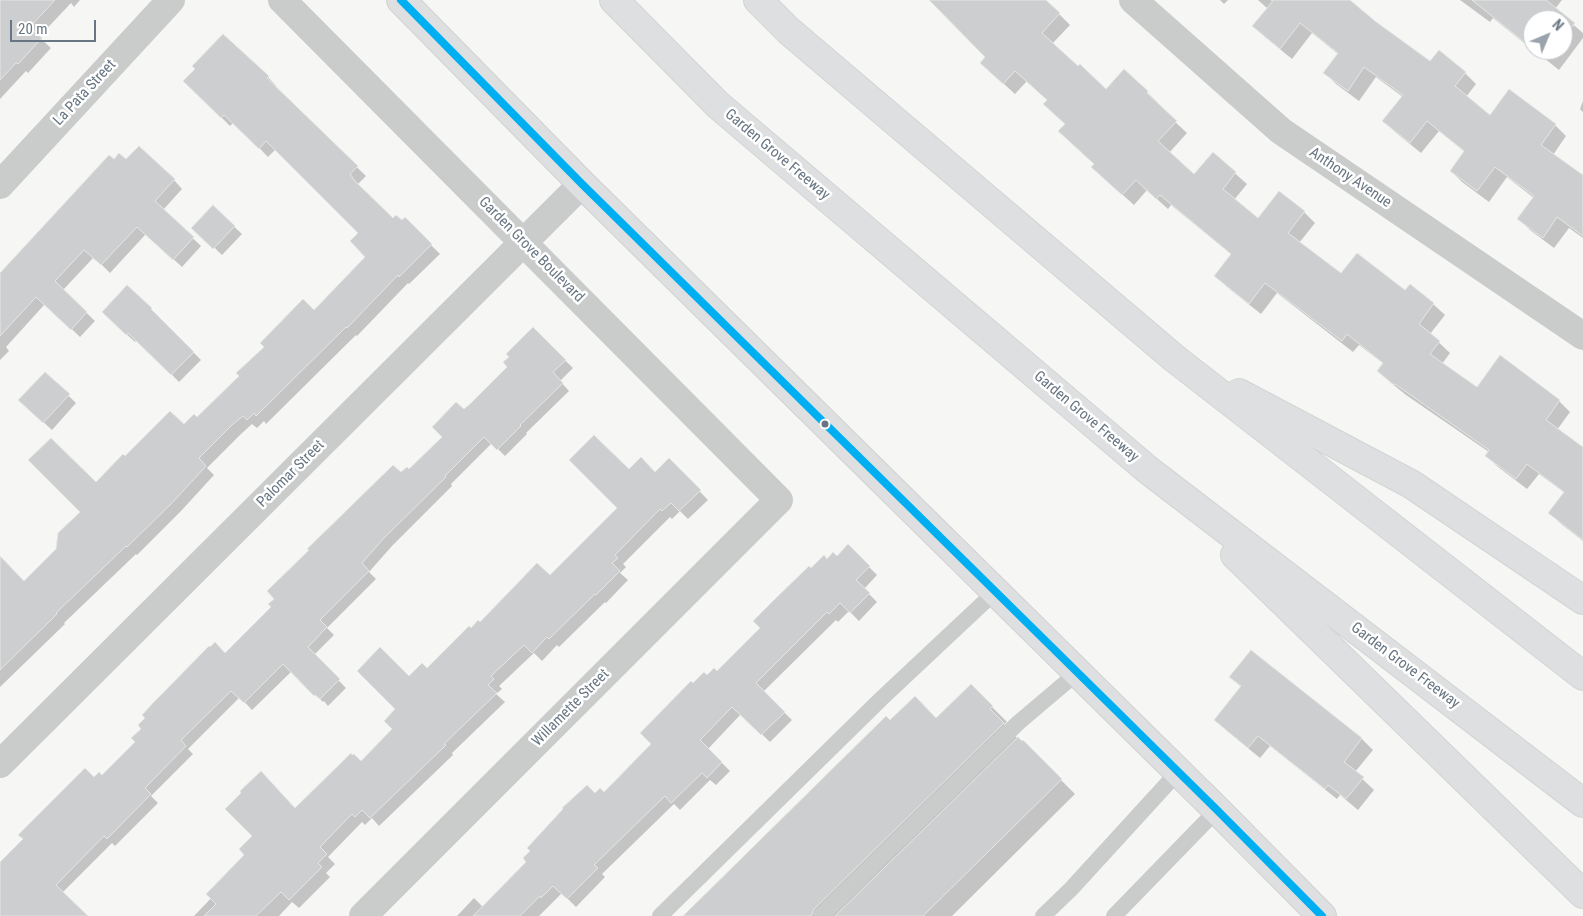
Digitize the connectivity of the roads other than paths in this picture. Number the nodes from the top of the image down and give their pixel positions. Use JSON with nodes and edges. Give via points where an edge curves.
{"nodes":[{"id":1,"x":171,"y":0,"type":"edge"},
{"id":2,"x":282,"y":0,"type":"edge"},
{"id":3,"x":401,"y":0,"type":"edge"},
{"id":4,"x":614,"y":0,"type":"edge"},
{"id":5,"x":758,"y":0,"type":"edge"},
{"id":6,"x":1133,"y":0,"type":"edge"},
{"id":7,"x":582,"y":184,"type":"junction"},
{"id":8,"x":0,"y":185,"type":"edge"},
{"id":9,"x":524,"y":243,"type":"junction"},
{"id":10,"x":1583,"y":336,"type":"edge"},
{"id":11,"x":1174,"y":358,"type":"junction"},
{"id":12,"x":1148,"y":470,"type":"junction"},
{"id":13,"x":779,"y":500,"type":"joint"},
{"id":14,"x":995,"y":592,"type":"junction"},
{"id":15,"x":1583,"y":600,"type":"edge"},
{"id":16,"x":1077,"y":673,"type":"junction"},
{"id":17,"x":1583,"y":676,"type":"edge"},
{"id":18,"x":0,"y":764,"type":"edge"},
{"id":19,"x":1178,"y":772,"type":"junction"},
{"id":20,"x":1583,"y":803,"type":"edge"},
{"id":21,"x":1217,"y":810,"type":"junction"},
{"id":22,"x":1583,"y":894,"type":"edge"},
{"id":23,"x":363,"y":916,"type":"edge"},
{"id":24,"x":660,"y":916,"type":"edge"},
{"id":25,"x":821,"y":916,"type":"edge"},
{"id":26,"x":1043,"y":916,"type":"edge"},
{"id":27,"x":1114,"y":916,"type":"edge"},
{"id":28,"x":1322,"y":916,"type":"edge"}],
"edges":[{"from":1,"to":8,"type":"street","name":"La Pata Street"},
{"from":2,"to":9,"type":"street","name":"Garden Grove Boulevard"},
{"from":3,"to":7,"type":"main road"},
{"from":4,"to":12,"type":"main road","name":"Garden Grove Freeway","via":[[718,105]]},
{"from":5,"to":11,"type":"main road","via":[[789,31]]},
{"from":6,"to":10,"type":"street","name":"Anthony Avenue","via":[[1281,131]]},
{"from":7,"to":9,"type":"street","name":"Palomar Street"},
{"from":7,"to":14,"type":"main road"},
{"from":9,"to":13,"type":"street","name":"Garden Grove Boulevard"},
{"from":9,"to":18,"type":"street","name":"Palomar Street"},
{"from":11,"to":15,"type":"main road","via":[[1411,484]]},
{"from":11,"to":17,"type":"main road"},
{"from":12,"to":20,"type":"main road","name":"Garden Grove Freeway"},
{"from":12,"to":22,"type":"main road"},
{"from":13,"to":23,"type":"street","name":"Willamette Street"},
{"from":14,"to":16,"type":"main road"},
{"from":14,"to":24,"type":"lane"},
{"from":16,"to":19,"type":"main road"},
{"from":16,"to":25,"type":"lane","via":[[1018,723]]},
{"from":19,"to":21,"type":"main road"},
{"from":19,"to":26,"type":"lane"},
{"from":21,"to":27,"type":"lane"},
{"from":21,"to":28,"type":"main road"}]}
